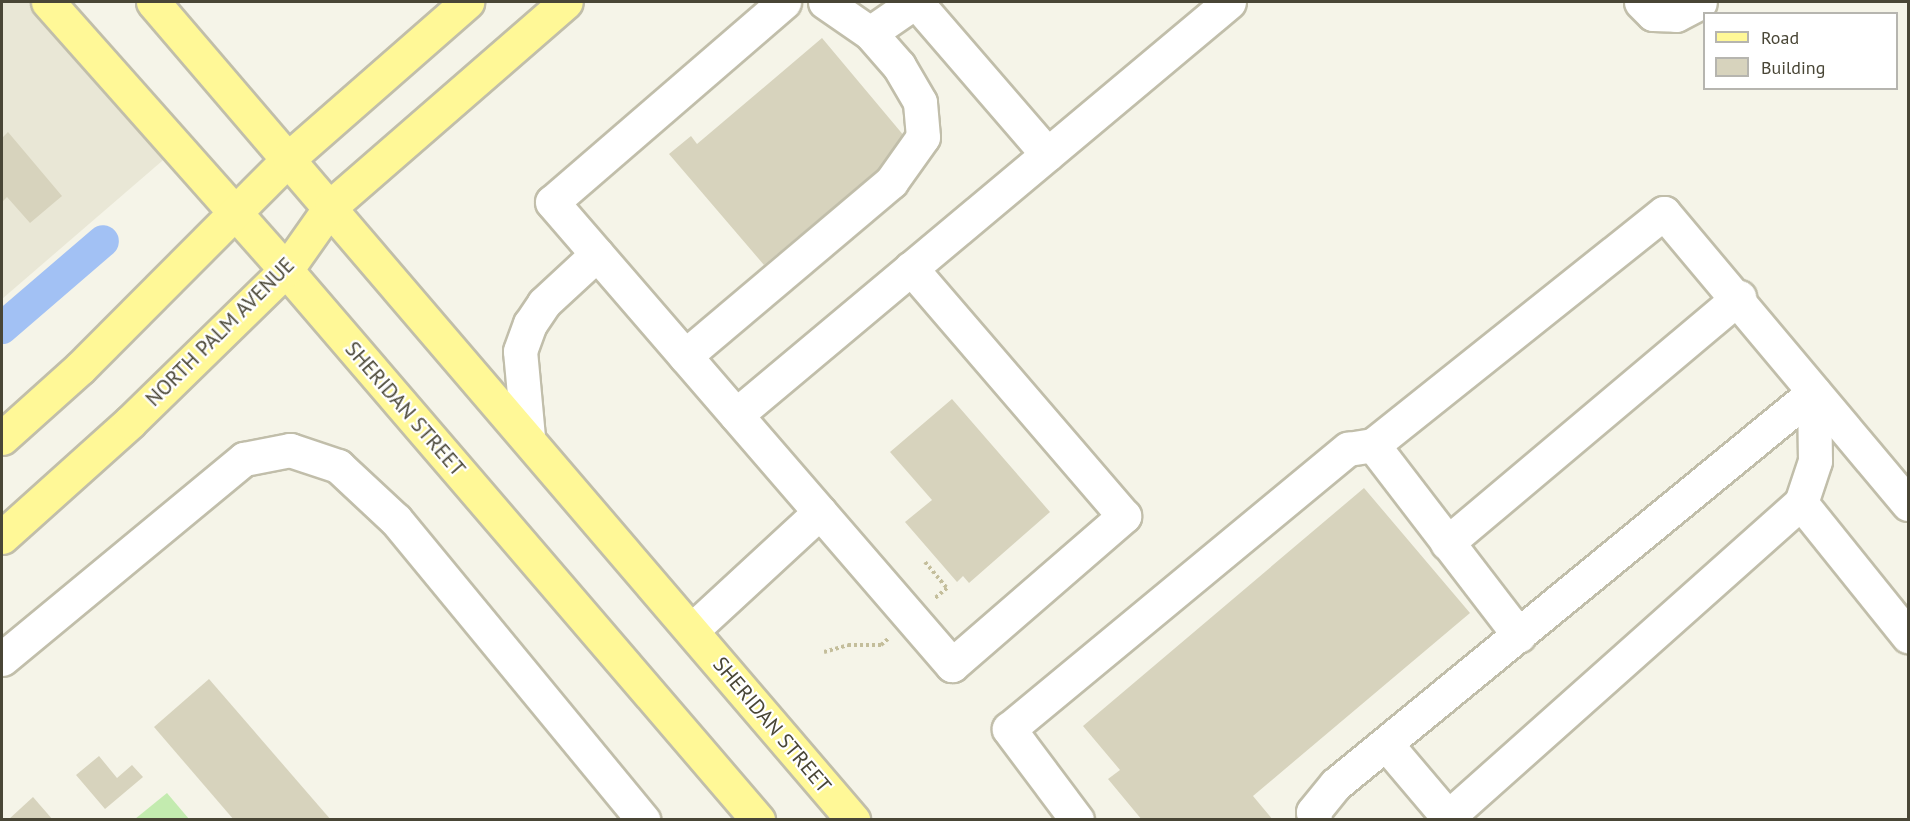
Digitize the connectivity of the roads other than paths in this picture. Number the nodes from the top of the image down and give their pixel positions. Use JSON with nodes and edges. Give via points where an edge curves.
{"nodes":[{"id":1,"x":48,"y":2,"type":"edge"},
{"id":2,"x":153,"y":2,"type":"edge"},
{"id":3,"x":467,"y":2,"type":"edge"},
{"id":4,"x":566,"y":2,"type":"edge"},
{"id":5,"x":784,"y":2,"type":"edge"},
{"id":6,"x":825,"y":2,"type":"edge"},
{"id":7,"x":916,"y":2,"type":"edge"},
{"id":8,"x":1229,"y":2,"type":"edge"},
{"id":9,"x":1641,"y":2,"type":"edge"},
{"id":10,"x":1700,"y":2,"type":"edge"},
{"id":11,"x":870,"y":33,"type":"junction"},
{"id":12,"x":1047,"y":154,"type":"junction"},
{"id":13,"x":290,"y":158,"type":"junction"},
{"id":14,"x":331,"y":206,"type":"junction"},
{"id":15,"x":233,"y":215,"type":"junction"},
{"id":16,"x":597,"y":254,"type":"junction"},
{"id":17,"x":911,"y":268,"type":"junction"},
{"id":18,"x":286,"y":270,"type":"junction"},
{"id":19,"x":1739,"y":297,"type":"junction"},
{"id":20,"x":685,"y":356,"type":"junction"},
{"id":21,"x":1814,"y":392,"type":"junction"},
{"id":22,"x":736,"y":415,"type":"junction"},
{"id":23,"x":528,"y":436,"type":"junction"},
{"id":24,"x":2,"y":438,"type":"edge"},
{"id":25,"x":1373,"y":445,"type":"junction"},
{"id":26,"x":1801,"y":503,"type":"junction"},
{"id":27,"x":1908,"y":504,"type":"edge"},
{"id":28,"x":820,"y":512,"type":"junction"},
{"id":29,"x":2,"y":537,"type":"edge"},
{"id":30,"x":1447,"y":543,"type":"junction"},
{"id":31,"x":692,"y":630,"type":"junction"},
{"id":32,"x":1519,"y":634,"type":"junction"},
{"id":33,"x":1908,"y":636,"type":"edge"},
{"id":34,"x":2,"y":659,"type":"edge"},
{"id":35,"x":1386,"y":744,"type":"junction"},
{"id":36,"x":643,"y":819,"type":"edge"},
{"id":37,"x":758,"y":819,"type":"edge"},
{"id":38,"x":853,"y":819,"type":"edge"},
{"id":39,"x":1077,"y":819,"type":"edge"},
{"id":40,"x":1315,"y":819,"type":"edge"}],
"edges":[{"from":1,"to":15,"type":"main road","name":"SHERIDAN STREET"},
{"from":2,"to":13,"type":"main road","name":"SHERIDAN STREET"},
{"from":3,"to":13,"type":"main road"},
{"from":4,"to":14,"type":"main road","name":"NORTH PALM AVENUE"},
{"from":5,"to":16,"type":"lane","via":[[552,202]]},
{"from":6,"to":11,"type":"lane"},
{"from":7,"to":11,"type":"lane"},
{"from":7,"to":12,"type":"lane"},
{"from":8,"to":12,"type":"lane"},
{"from":9,"to":10,"type":"lane","via":[[1653,14],[1676,15]]},
{"from":11,"to":20,"type":"lane","via":[[898,66],[920,102],[923,137],[914,154],[891,182]]},
{"from":12,"to":17,"type":"lane"},
{"from":13,"to":14,"type":"main road","name":"SHERIDAN STREET"},
{"from":13,"to":15,"type":"main road"},
{"from":14,"to":18,"type":"main road","name":"NORTH PALM AVENUE"},
{"from":14,"to":23,"type":"main road","name":"SHERIDAN STREET"},
{"from":15,"to":18,"type":"main road","name":"SHERIDAN STREET"},
{"from":15,"to":24,"type":"main road","via":[[80,368]]},
{"from":16,"to":20,"type":"lane"},
{"from":16,"to":23,"type":"lane","via":[[544,303],[530,324],[520,351]]},
{"from":17,"to":22,"type":"lane"},
{"from":17,"to":28,"type":"lane","via":[[1124,516],[952,665]]},
{"from":18,"to":29,"type":"main road","name":"NORTH PALM AVENUE","via":[[130,422]]},
{"from":18,"to":37,"type":"main road","name":"SHERIDAN STREET"},
{"from":19,"to":21,"type":"lane"},
{"from":19,"to":25,"type":"lane","via":[[1664,213]]},
{"from":19,"to":30,"type":"lane"},
{"from":20,"to":22,"type":"lane"},
{"from":21,"to":26,"type":"lane","via":[[1815,461]]},
{"from":21,"to":27,"type":"lane"},
{"from":21,"to":32,"type":"lane"},
{"from":22,"to":28,"type":"lane"},
{"from":23,"to":31,"type":"main road","name":"SHERIDAN STREET"},
{"from":25,"to":30,"type":"lane"},
{"from":25,"to":39,"type":"lane","via":[[1348,449],[1009,729]]},
{"from":26,"to":33,"type":"lane"},
{"from":26,"to":35,"type":"lane","via":[[1448,817]]},
{"from":28,"to":31,"type":"lane"},
{"from":30,"to":32,"type":"lane"},
{"from":31,"to":38,"type":"main road","name":"SHERIDAN STREET"},
{"from":32,"to":35,"type":"lane"},
{"from":34,"to":36,"type":"lane","via":[[244,459],[290,450],[338,466],[396,520]]},
{"from":35,"to":40,"type":"lane","via":[[1336,784],[1313,813]]}]}
